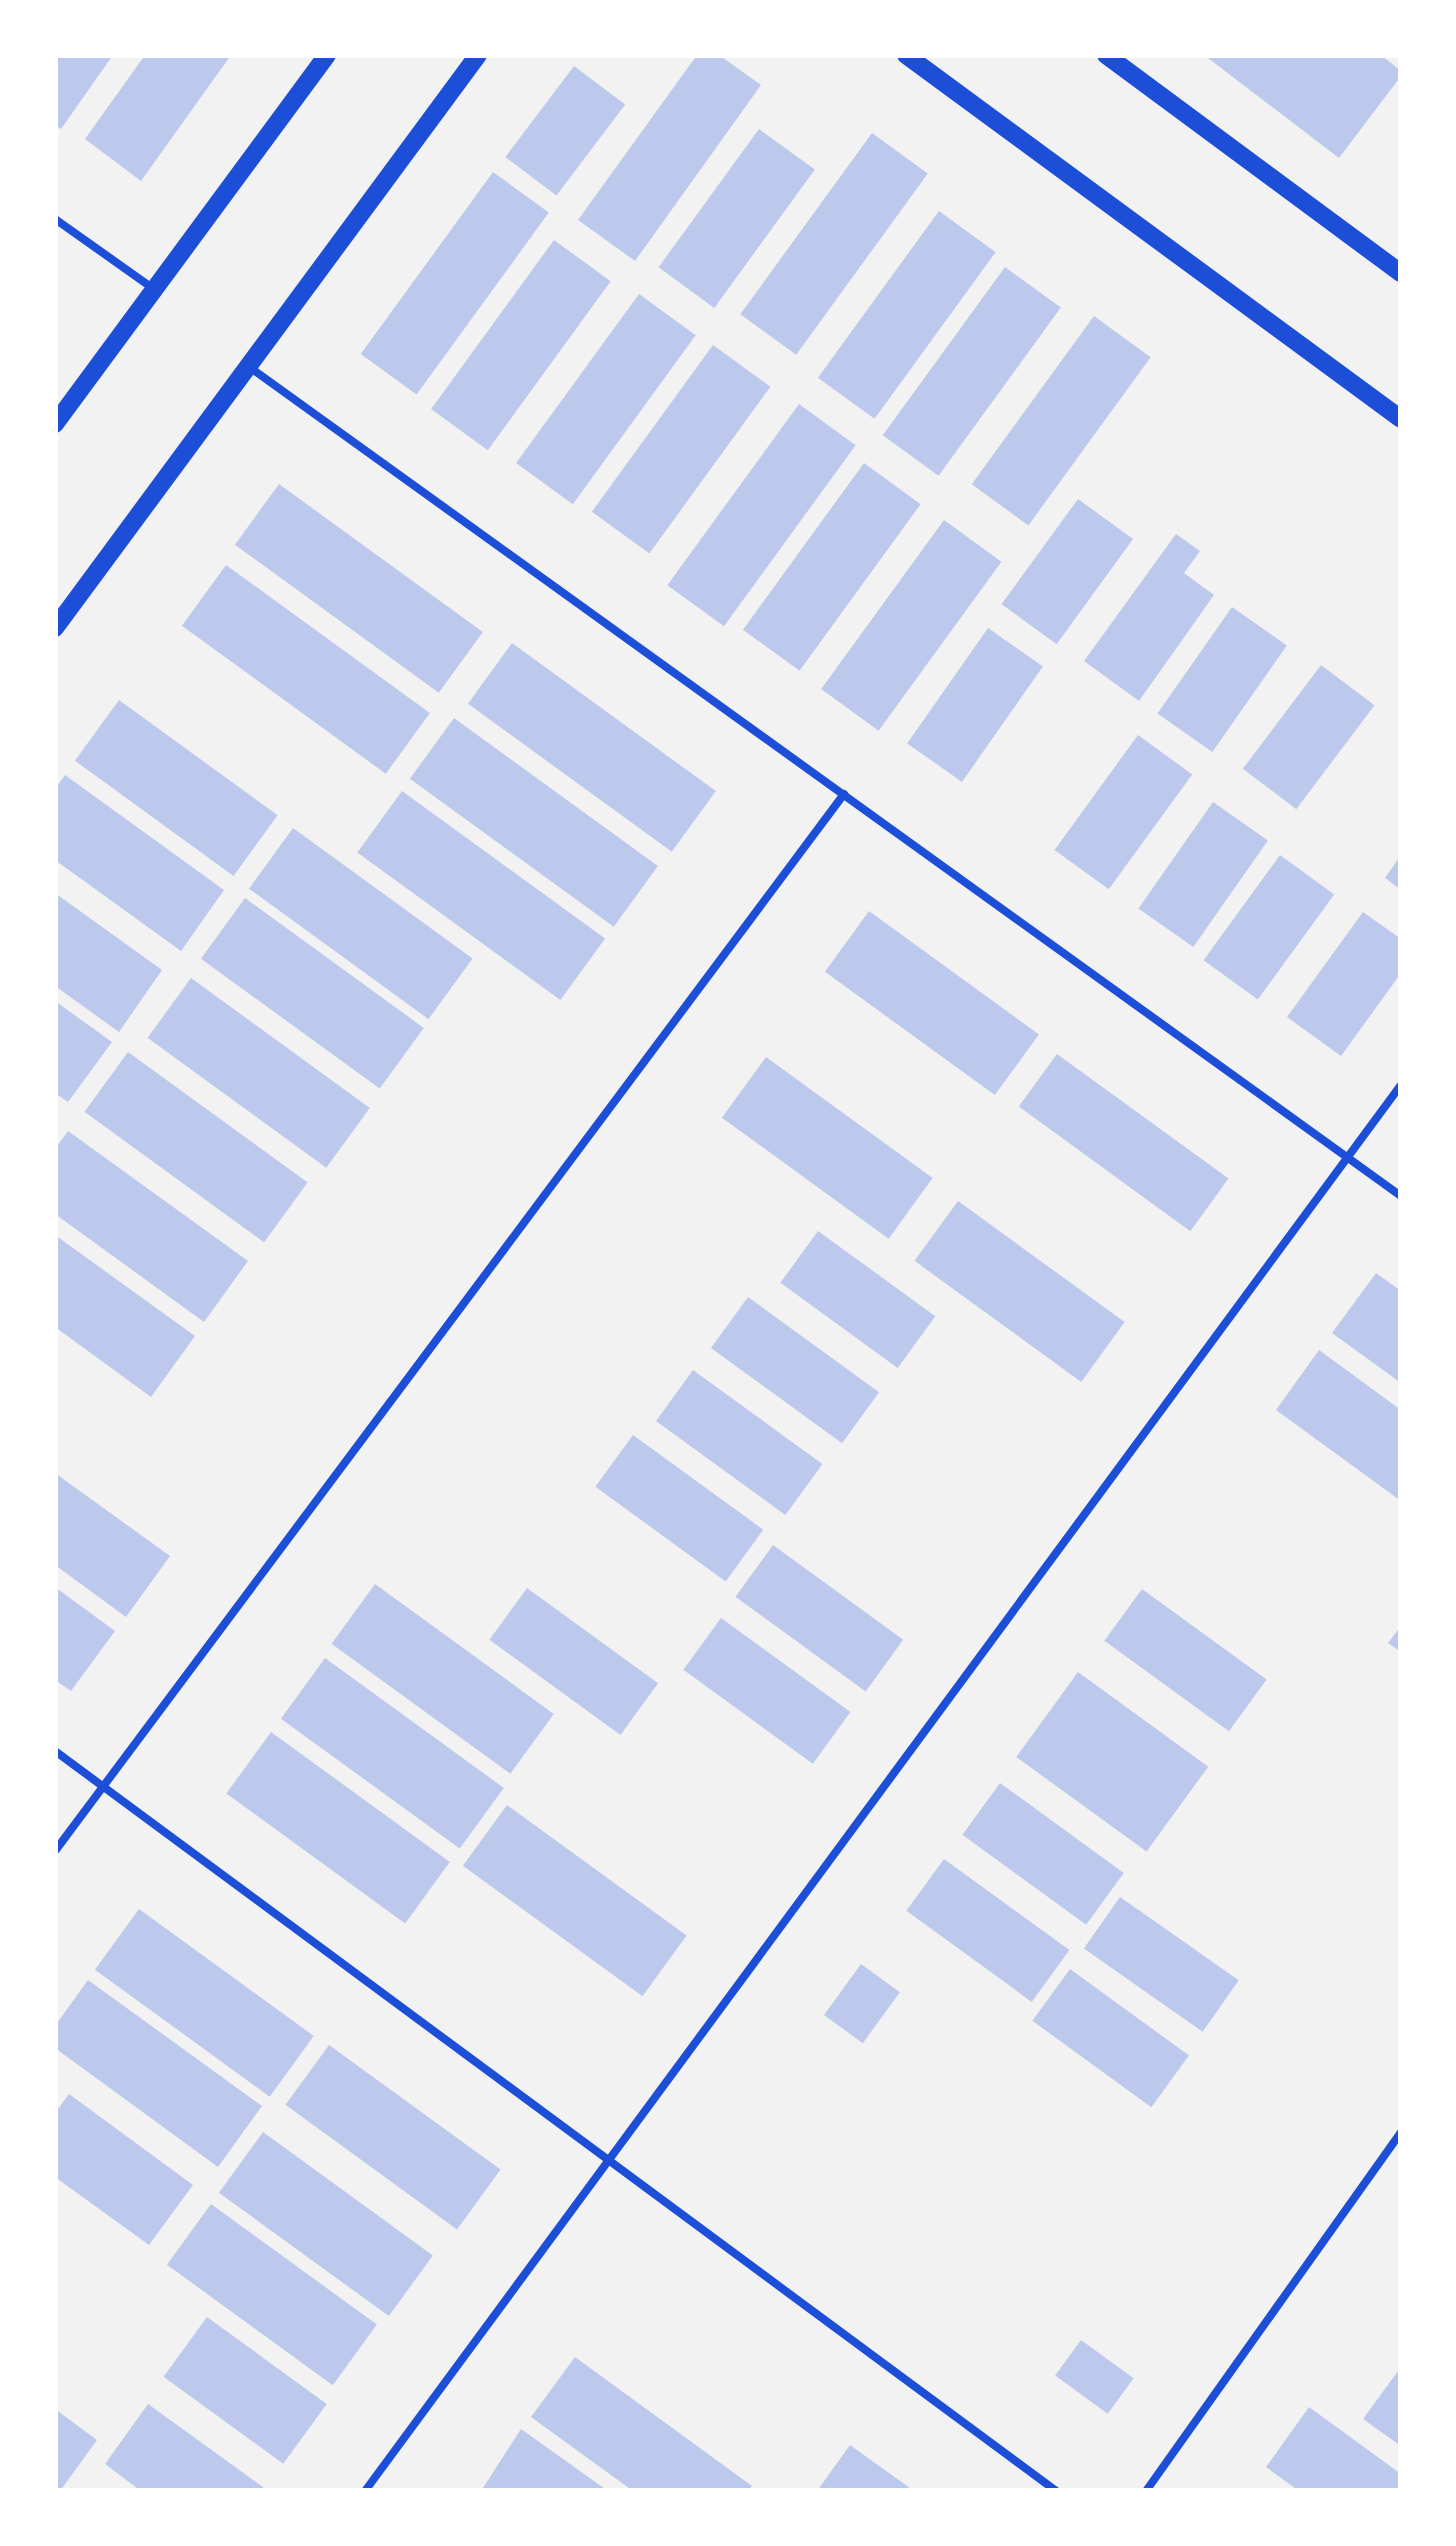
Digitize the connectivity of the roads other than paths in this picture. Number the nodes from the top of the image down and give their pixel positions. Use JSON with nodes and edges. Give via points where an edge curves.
{"nodes":[{"id":1,"x":328,"y":55,"type":"edge"},
{"id":2,"x":478,"y":55,"type":"edge"},
{"id":3,"x":906,"y":55,"type":"edge"},
{"id":4,"x":1106,"y":55,"type":"edge"},
{"id":5,"x":55,"y":219,"type":"edge"},
{"id":6,"x":1401,"y":274,"type":"edge"},
{"id":7,"x":154,"y":290,"type":"junction"},
{"id":8,"x":248,"y":366,"type":"junction"},
{"id":9,"x":1401,"y":419,"type":"edge"},
{"id":10,"x":55,"y":424,"type":"edge"},
{"id":11,"x":55,"y":628,"type":"edge"},
{"id":12,"x":844,"y":794,"type":"junction"},
{"id":13,"x":1401,"y":1085,"type":"edge"},
{"id":14,"x":1348,"y":1156,"type":"junction"},
{"id":15,"x":1401,"y":1196,"type":"edge"},
{"id":16,"x":55,"y":1752,"type":"edge"},
{"id":17,"x":103,"y":1787,"type":"junction"},
{"id":18,"x":55,"y":1851,"type":"edge"},
{"id":19,"x":1401,"y":2132,"type":"edge"},
{"id":20,"x":608,"y":2161,"type":"junction"},
{"id":21,"x":365,"y":2491,"type":"edge"},
{"id":22,"x":1056,"y":2491,"type":"edge"},
{"id":23,"x":1146,"y":2491,"type":"edge"}],
"edges":[{"from":1,"to":7,"type":"street"},
{"from":2,"to":8,"type":"street"},
{"from":3,"to":9,"type":"street"},
{"from":4,"to":6,"type":"street"},
{"from":5,"to":7,"type":"lane"},
{"from":7,"to":10,"type":"street"},
{"from":8,"to":11,"type":"street"},
{"from":8,"to":12,"type":"lane"},
{"from":12,"to":14,"type":"lane"},
{"from":12,"to":17,"type":"lane"},
{"from":13,"to":14,"type":"lane"},
{"from":14,"to":15,"type":"lane"},
{"from":14,"to":20,"type":"lane"},
{"from":16,"to":17,"type":"lane"},
{"from":17,"to":18,"type":"lane"},
{"from":17,"to":20,"type":"lane"},
{"from":19,"to":23,"type":"lane"},
{"from":20,"to":21,"type":"lane"},
{"from":20,"to":22,"type":"lane"}]}
